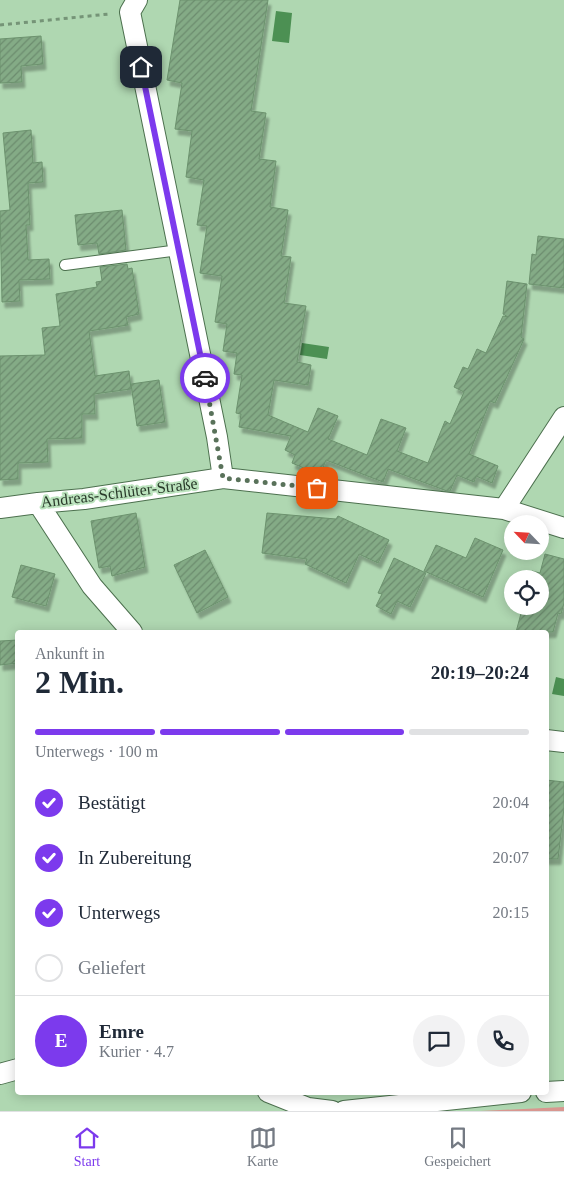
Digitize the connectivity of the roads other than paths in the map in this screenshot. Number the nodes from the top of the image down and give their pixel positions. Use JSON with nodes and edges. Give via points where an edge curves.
{"nodes":[{"id":1,"x":133,"y":6,"type":"edge"},
{"id":2,"x":179,"y":250,"type":"junction"},
{"id":3,"x":65,"y":265,"type":"dead end"},
{"id":4,"x":564,"y":417,"type":"edge"},
{"id":5,"x":223,"y":478,"type":"junction"},
{"id":6,"x":38,"y":502,"type":"junction"},
{"id":7,"x":0,"y":508,"type":"edge"},
{"id":8,"x":504,"y":509,"type":"junction"},
{"id":9,"x":564,"y":528,"type":"edge"},
{"id":10,"x":130,"y":630,"type":"edge"},
{"id":11,"x":549,"y":740,"type":"edge"},
{"id":12,"x":564,"y":742,"type":"edge"},
{"id":13,"x":15,"y":1070,"type":"edge"},
{"id":14,"x":0,"y":1074,"type":"edge"},
{"id":15,"x":564,"y":1091,"type":"edge"},
{"id":16,"x":549,"y":1092,"type":"edge"},
{"id":17,"x":283,"y":1095,"type":"edge"},
{"id":18,"x":493,"y":1095,"type":"edge"},
{"id":19,"x":308,"y":1100,"type":"edge"},
{"id":20,"x":332,"y":1111,"type":"edge"},
{"id":21,"x":344,"y":1111,"type":"edge"}],
"edges":[{"from":1,"to":2,"type":"street"},
{"from":2,"to":3,"type":"lane"},
{"from":2,"to":5,"type":"street"},
{"from":4,"to":8,"type":"street"},
{"from":5,"to":6,"type":"street","name":"Andreas-Schlüter-Straße","via":[[84,499]]},
{"from":5,"to":8,"type":"street","name":"Andreas-Schlüter-Straße"},
{"from":6,"to":7,"type":"street","name":"Andreas-Schlüter-Straße"},
{"from":6,"to":10,"type":"street","via":[[92,586]]},
{"from":8,"to":9,"type":"street","name":"Andreas-Schlüter-Straße"},
{"from":11,"to":12,"type":"street"},
{"from":13,"to":14,"type":"street"},
{"from":15,"to":16,"type":"street"},
{"from":17,"to":19,"type":"street"},
{"from":18,"to":21,"type":"street"},
{"from":19,"to":20,"type":"street"}]}
